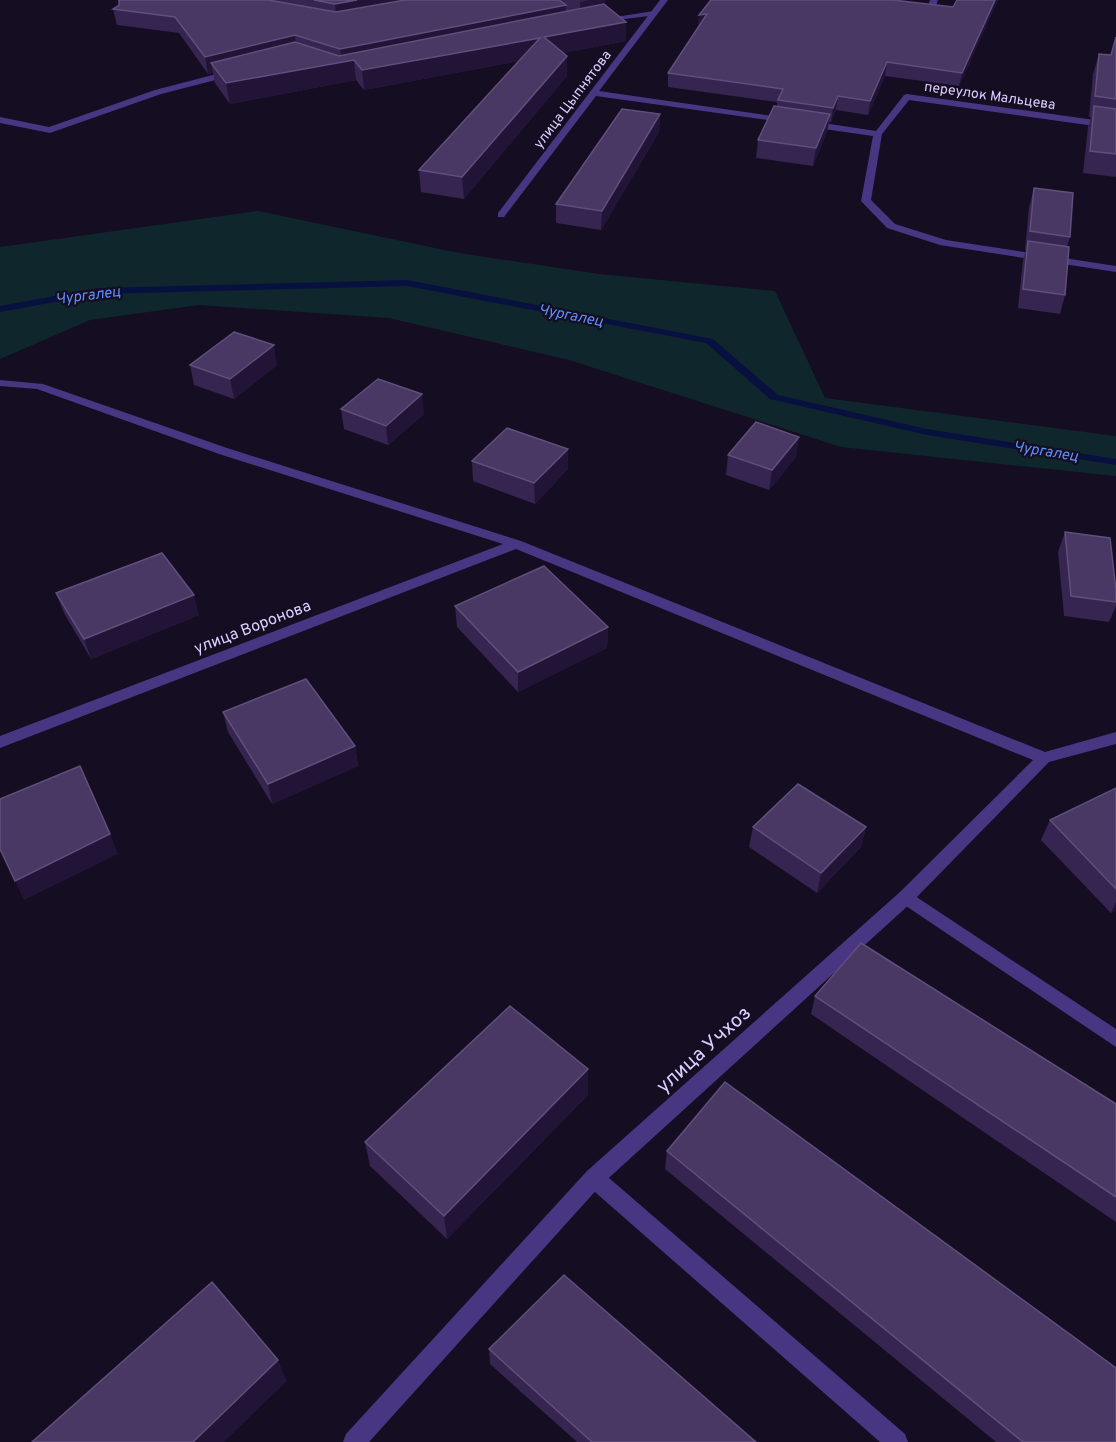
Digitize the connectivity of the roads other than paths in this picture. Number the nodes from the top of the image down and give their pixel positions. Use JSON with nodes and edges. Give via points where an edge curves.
{"nodes":[{"id":1,"x":664,"y":0,"type":"edge"},
{"id":2,"x":934,"y":0,"type":"edge"},
{"id":3,"x":930,"y":12,"type":"edge"},
{"id":4,"x":654,"y":13,"type":"junction"},
{"id":5,"x":589,"y":22,"type":"edge"},
{"id":6,"x":244,"y":70,"type":"edge"},
{"id":7,"x":593,"y":93,"type":"junction"},
{"id":8,"x":0,"y":120,"type":"edge"},
{"id":9,"x":1116,"y":126,"type":"edge"},
{"id":10,"x":878,"y":134,"type":"junction"},
{"id":11,"x":501,"y":215,"type":"dead end"},
{"id":12,"x":1116,"y":269,"type":"edge"},
{"id":13,"x":0,"y":383,"type":"edge"},
{"id":14,"x":516,"y":544,"type":"junction"},
{"id":15,"x":1116,"y":738,"type":"edge"},
{"id":16,"x":0,"y":742,"type":"edge"},
{"id":17,"x":1044,"y":758,"type":"junction"},
{"id":18,"x":906,"y":897,"type":"junction"},
{"id":19,"x":1116,"y":1039,"type":"edge"},
{"id":20,"x":594,"y":1178,"type":"junction"},
{"id":21,"x":354,"y":1442,"type":"edge"},
{"id":22,"x":897,"y":1442,"type":"edge"}],
"edges":[{"from":1,"to":4,"type":"street","name":"улица Цыпнятова"},
{"from":2,"to":3,"type":"street"},
{"from":4,"to":5,"type":"street"},
{"from":4,"to":7,"type":"street","name":"улица Цыпнятова"},
{"from":6,"to":8,"type":"street","via":[[158,92],[50,130]]},
{"from":7,"to":10,"type":"street"},
{"from":7,"to":11,"type":"street","name":"улица Цыпнятова"},
{"from":9,"to":10,"type":"street","name":"переулок Мальцева","via":[[907,97]]},
{"from":10,"to":12,"type":"street","via":[[866,201],[891,226],[944,243]]},
{"from":13,"to":14,"type":"street","via":[[39,386],[223,451]]},
{"from":14,"to":16,"type":"street","name":"улица Воронова"},
{"from":14,"to":17,"type":"street"},
{"from":15,"to":17,"type":"street","name":"улица Учхоз"},
{"from":17,"to":18,"type":"street","name":"улица Учхоз"},
{"from":18,"to":19,"type":"street"},
{"from":18,"to":20,"type":"street","name":"улица Учхоз"},
{"from":20,"to":21,"type":"street","name":"улица Учхоз"},
{"from":20,"to":22,"type":"street"}]}
